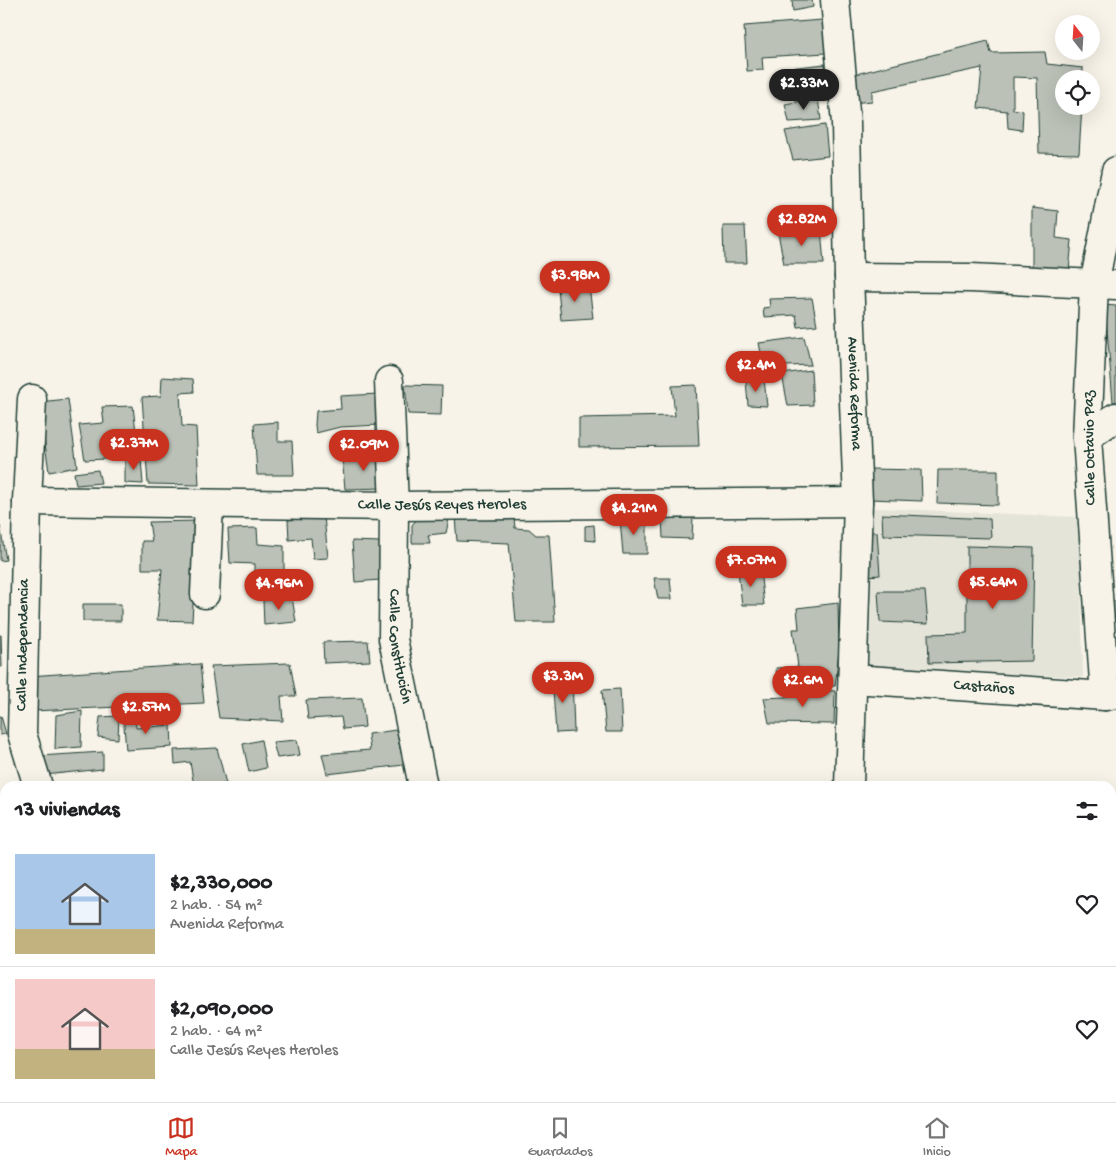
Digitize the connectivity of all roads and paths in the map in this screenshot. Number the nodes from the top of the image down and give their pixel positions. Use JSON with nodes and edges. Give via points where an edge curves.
{"nodes":[{"id":1,"x":835,"y":0,"type":"edge"},
{"id":2,"x":1116,"y":171,"type":"edge"},
{"id":3,"x":849,"y":277,"type":"junction"},
{"id":4,"x":1105,"y":285,"type":"edge"},
{"id":5,"x":389,"y":381,"type":"dead end"},
{"id":6,"x":32,"y":399,"type":"dead end"},
{"id":7,"x":1116,"y":417,"type":"edge"},
{"id":8,"x":1087,"y":437,"type":"junction"},
{"id":9,"x":27,"y":501,"type":"junction"},
{"id":10,"x":858,"y":502,"type":"junction"},
{"id":11,"x":209,"y":504,"type":"junction"},
{"id":12,"x":394,"y":506,"type":"junction"},
{"id":13,"x":205,"y":594,"type":"dead end"},
{"id":14,"x":852,"y":679,"type":"junction"},
{"id":15,"x":1111,"y":695,"type":"edge"},
{"id":16,"x":36,"y":781,"type":"edge"},
{"id":17,"x":422,"y":781,"type":"edge"},
{"id":18,"x":849,"y":781,"type":"edge"}],
"edges":[{"from":1,"to":3,"type":"street","name":"Avenida Reforma","via":[[846,124]]},
{"from":2,"to":4,"type":"street","name":"Calle Octavio Paz"},
{"from":3,"to":4,"type":"street","via":[[971,278]]},
{"from":3,"to":10,"type":"street","name":"Avenida Reforma"},
{"from":4,"to":8,"type":"street","name":"Calle Octavio Paz"},
{"from":5,"to":12,"type":"street","name":"Calle Constitución"},
{"from":6,"to":9,"type":"street","name":"Calle Independencia"},
{"from":7,"to":8,"type":"street"},
{"from":8,"to":15,"type":"street","name":"Calle Octavio Paz"},
{"from":9,"to":11,"type":"street","name":"Calle Jesús Reyes Heroles"},
{"from":9,"to":16,"type":"street","name":"Calle Independencia","via":[[22,734]]},
{"from":10,"to":12,"type":"street","name":"Calle Jesús Reyes Heroles"},
{"from":10,"to":14,"type":"street","name":"Avenida Reforma"},
{"from":11,"to":12,"type":"street","name":"Calle Jesús Reyes Heroles"},
{"from":11,"to":13,"type":"street"},
{"from":12,"to":17,"type":"street","name":"Calle Constitución","via":[[393,639]]},
{"from":14,"to":15,"type":"street","name":"Castaños"},
{"from":14,"to":18,"type":"street","name":"Avenida Reforma"}]}
